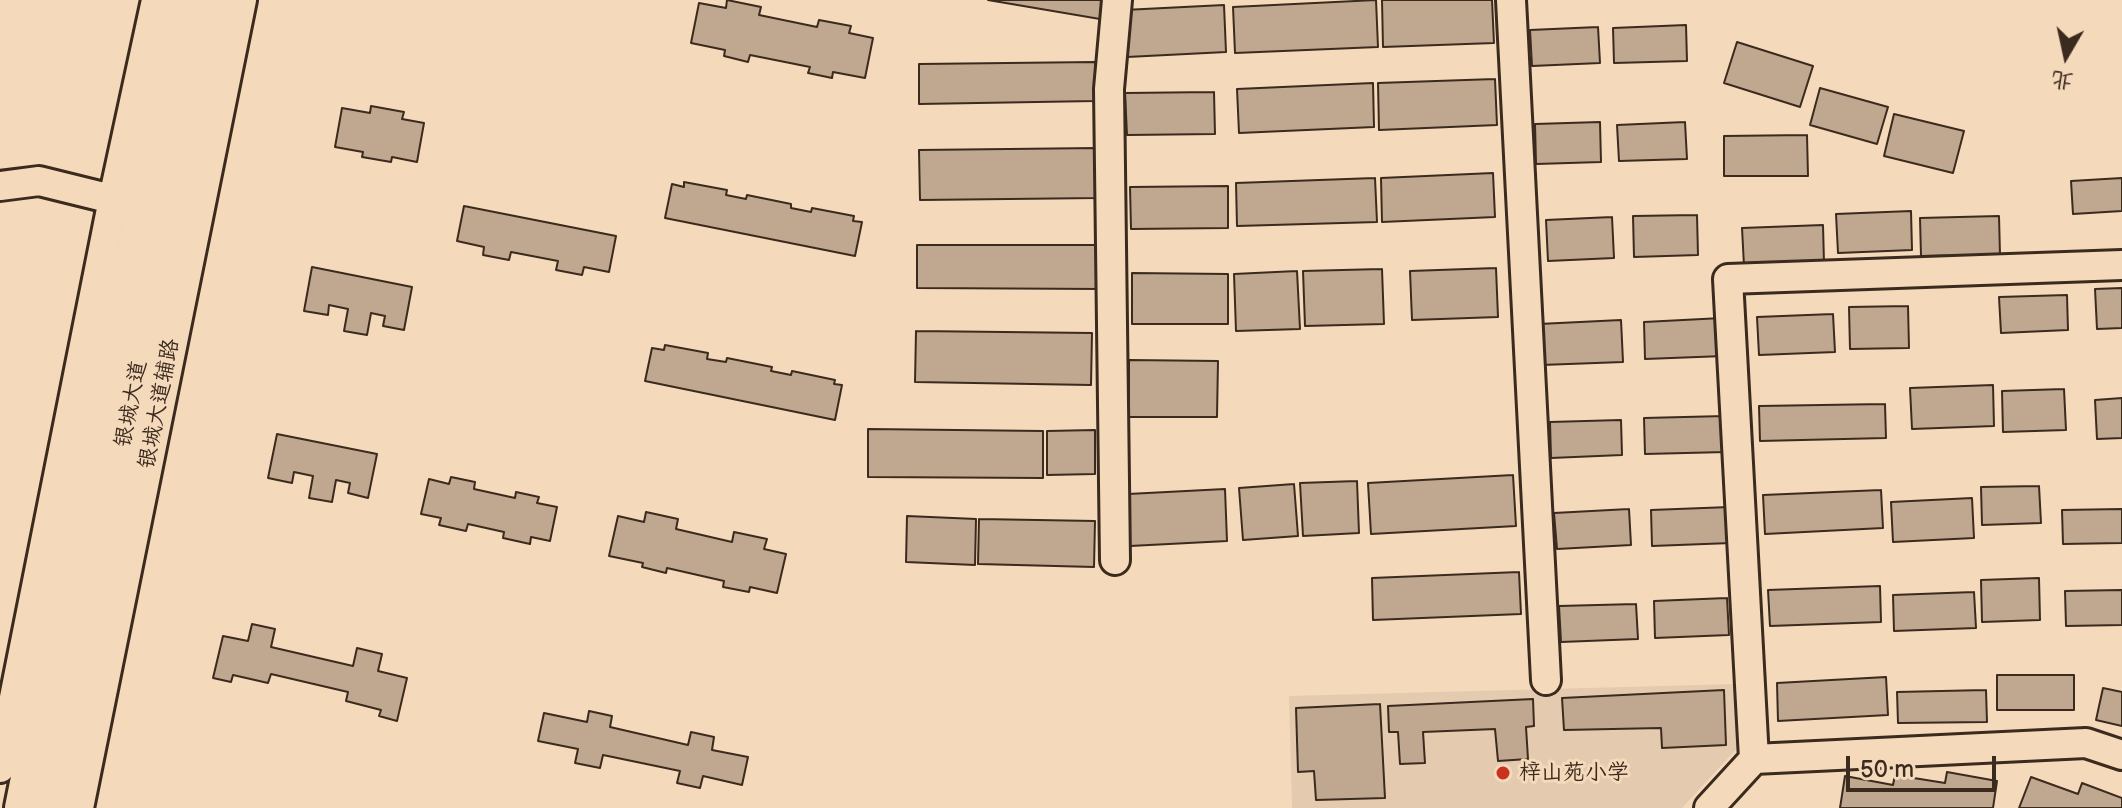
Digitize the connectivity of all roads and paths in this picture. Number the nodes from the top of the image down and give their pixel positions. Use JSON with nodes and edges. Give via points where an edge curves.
{"nodes":[{"id":1,"x":156,"y":0,"type":"edge"},
{"id":2,"x":185,"y":0,"type":"edge"},
{"id":3,"x":213,"y":0,"type":"edge"},
{"id":4,"x":242,"y":0,"type":"edge"},
{"id":5,"x":1117,"y":0,"type":"edge"},
{"id":6,"x":1511,"y":0,"type":"edge"},
{"id":7,"x":0,"y":186,"type":"edge"},
{"id":8,"x":128,"y":203,"type":"junction"},
{"id":9,"x":2122,"y":265,"type":"edge"},
{"id":10,"x":1115,"y":560,"type":"dead end"},
{"id":11,"x":1546,"y":680,"type":"dead end"},
{"id":12,"x":2122,"y":755,"type":"edge"},
{"id":13,"x":1754,"y":759,"type":"junction"},
{"id":14,"x":0,"y":768,"type":"edge"},
{"id":15,"x":23,"y":808,"type":"edge"},
{"id":16,"x":51,"y":808,"type":"edge"},
{"id":17,"x":79,"y":808,"type":"edge"},
{"id":18,"x":1709,"y":808,"type":"edge"}],
"edges":[{"from":1,"to":8,"type":"street"},
{"from":2,"to":8,"type":"main road","name":"银城大道"},
{"from":3,"to":16,"type":"main road","name":"银城大道"},
{"from":4,"to":17,"type":"street","name":"银城大道辅路"},
{"from":5,"to":10,"type":"street","via":[[1109,89]]},
{"from":6,"to":11,"type":"street"},
{"from":7,"to":8,"type":"street","via":[[39,181]]},
{"from":8,"to":14,"type":"street"},
{"from":8,"to":15,"type":"main road","name":"银城大道"},
{"from":9,"to":13,"type":"street","via":[[1728,279]]},
{"from":12,"to":13,"type":"street","via":[[2086,743]]},
{"from":13,"to":18,"type":"street"}]}
